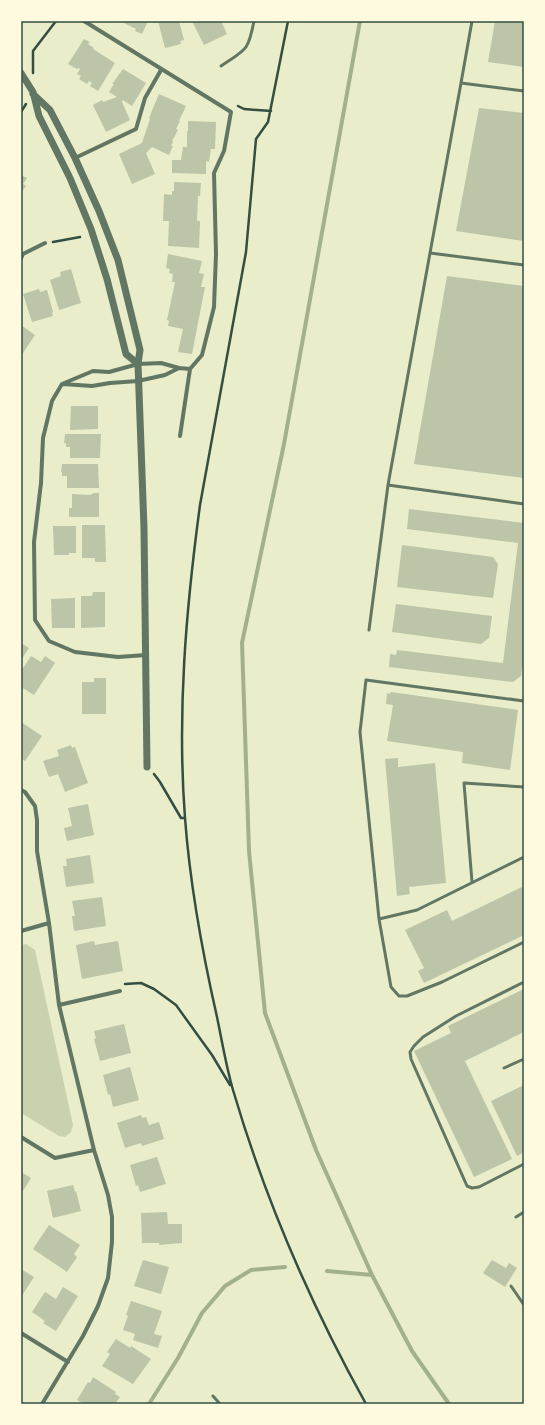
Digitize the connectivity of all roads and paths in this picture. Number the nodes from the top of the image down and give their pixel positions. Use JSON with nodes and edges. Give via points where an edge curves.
{"nodes":[{"id":1,"x":56,"y":21,"type":"edge"},
{"id":2,"x":84,"y":21,"type":"edge"},
{"id":3,"x":254,"y":21,"type":"edge"},
{"id":4,"x":288,"y":21,"type":"edge"},
{"id":5,"x":472,"y":21,"type":"edge"},
{"id":6,"x":33,"y":51,"type":"dead end"},
{"id":7,"x":221,"y":66,"type":"dead end"},
{"id":8,"x":161,"y":70,"type":"junction"},
{"id":9,"x":21,"y":73,"type":"edge"},
{"id":10,"x":461,"y":83,"type":"junction"},
{"id":11,"x":524,"y":91,"type":"edge"},
{"id":12,"x":33,"y":94,"type":"junction"},
{"id":13,"x":75,"y":158,"type":"junction"},
{"id":14,"x":80,"y":237,"type":"dead end"},
{"id":15,"x":45,"y":243,"type":"joint"},
{"id":16,"x":430,"y":253,"type":"junction"},
{"id":17,"x":21,"y":258,"type":"edge"},
{"id":18,"x":524,"y":265,"type":"edge"},
{"id":19,"x":138,"y":364,"type":"junction"},
{"id":20,"x":178,"y":368,"type":"junction"},
{"id":21,"x":190,"y":369,"type":"junction"},
{"id":22,"x":138,"y":381,"type":"junction"},
{"id":23,"x":62,"y":384,"type":"junction"},
{"id":24,"x":180,"y":436,"type":"dead end"},
{"id":25,"x":388,"y":484,"type":"junction"},
{"id":26,"x":524,"y":504,"type":"edge"},
{"id":27,"x":369,"y":630,"type":"dead end"},
{"id":28,"x":146,"y":655,"type":"junction"},
{"id":29,"x":524,"y":701,"type":"edge"},
{"id":30,"x":147,"y":767,"type":"joint"},
{"id":31,"x":524,"y":787,"type":"edge"},
{"id":32,"x":21,"y":790,"type":"edge"},
{"id":33,"x":185,"y":818,"type":"junction"},
{"id":34,"x":524,"y":857,"type":"edge"},
{"id":35,"x":472,"y":882,"type":"junction"},
{"id":36,"x":379,"y":918,"type":"junction"},
{"id":37,"x":49,"y":923,"type":"junction"},
{"id":38,"x":21,"y":931,"type":"edge"},
{"id":39,"x":524,"y":942,"type":"edge"},
{"id":40,"x":524,"y":982,"type":"edge"},
{"id":41,"x":120,"y":991,"type":"joint"},
{"id":42,"x":59,"y":1005,"type":"junction"},
{"id":43,"x":524,"y":1059,"type":"edge"},
{"id":44,"x":504,"y":1068,"type":"dead end"},
{"id":45,"x":232,"y":1088,"type":"junction"},
{"id":46,"x":21,"y":1137,"type":"edge"},
{"id":47,"x":94,"y":1150,"type":"junction"},
{"id":48,"x":524,"y":1164,"type":"edge"},
{"id":49,"x":524,"y":1212,"type":"edge"},
{"id":50,"x":516,"y":1217,"type":"dead end"},
{"id":51,"x":511,"y":1286,"type":"dead end"},
{"id":52,"x":524,"y":1305,"type":"edge"},
{"id":53,"x":21,"y":1333,"type":"edge"},
{"id":54,"x":68,"y":1362,"type":"junction"},
{"id":55,"x":214,"y":1396,"type":"dead end"},
{"id":56,"x":42,"y":1404,"type":"edge"},
{"id":57,"x":220,"y":1404,"type":"edge"},
{"id":58,"x":366,"y":1404,"type":"edge"}],
"edges":[{"from":1,"to":6,"type":"path"},
{"from":2,"to":8,"type":"street"},
{"from":3,"to":7,"type":"lane","via":[[245,50]]},
{"from":4,"to":33,"type":"path","via":[[268,122],[256,140],[246,252],[195,542],[186,622],[183,685]]},
{"from":5,"to":10,"type":"lane"},
{"from":8,"to":13,"type":"street","via":[[145,98],[136,129]]},
{"from":8,"to":21,"type":"street","via":[[231,112],[224,151],[214,174],[214,308],[202,355]]},
{"from":9,"to":12,"type":"street"},
{"from":10,"to":11,"type":"lane"},
{"from":10,"to":16,"type":"lane"},
{"from":12,"to":13,"type":"street","via":[[50,110]]},
{"from":12,"to":19,"type":"street","via":[[39,116],[70,178],[91,229],[126,354]]},
{"from":13,"to":19,"type":"street","via":[[118,260],[140,350]]},
{"from":14,"to":15,"type":"path"},
{"from":15,"to":17,"type":"street","via":[[23,254]]},
{"from":16,"to":18,"type":"lane"},
{"from":16,"to":25,"type":"lane"},
{"from":19,"to":20,"type":"street","via":[[161,363]]},
{"from":19,"to":22,"type":"street"},
{"from":19,"to":23,"type":"street","via":[[109,372],[93,370]]},
{"from":20,"to":21,"type":"street"},
{"from":20,"to":22,"type":"street","via":[[165,375]]},
{"from":21,"to":24,"type":"street"},
{"from":22,"to":23,"type":"street","via":[[92,386]]},
{"from":22,"to":28,"type":"street"},
{"from":23,"to":28,"type":"street","via":[[52,401],[43,438],[34,542],[35,620],[49,642],[75,652],[118,657]]},
{"from":25,"to":26,"type":"lane"},
{"from":25,"to":27,"type":"lane"},
{"from":28,"to":30,"type":"street"},
{"from":29,"to":36,"type":"lane","via":[[366,680],[360,732]]},
{"from":30,"to":33,"type":"path","via":[[160,782],[181,818]]},
{"from":31,"to":35,"type":"lane","via":[[464,783]]},
{"from":32,"to":37,"type":"street","via":[[35,806],[37,851]]},
{"from":33,"to":45,"type":"path","via":[[189,865],[202,948]]},
{"from":34,"to":35,"type":"lane"},
{"from":35,"to":36,"type":"lane","via":[[417,910]]},
{"from":36,"to":39,"type":"lane","via":[[391,987],[399,996],[407,996],[442,982]]},
{"from":37,"to":38,"type":"street"},
{"from":37,"to":42,"type":"street"},
{"from":40,"to":48,"type":"lane","via":[[456,1016],[423,1037],[410,1052],[467,1186],[479,1187]]},
{"from":41,"to":42,"type":"street"},
{"from":41,"to":45,"type":"path","via":[[125,984],[141,983],[176,1005]]},
{"from":42,"to":47,"type":"street"},
{"from":43,"to":44,"type":"lane"},
{"from":45,"to":58,"type":"path","via":[[263,1178],[300,1271]]},
{"from":46,"to":47,"type":"street","via":[[55,1158]]},
{"from":47,"to":54,"type":"street","via":[[112,1217],[108,1278],[98,1306]]},
{"from":49,"to":50,"type":"lane"},
{"from":51,"to":52,"type":"lane"},
{"from":53,"to":54,"type":"street"},
{"from":54,"to":56,"type":"street"},
{"from":55,"to":57,"type":"lane"}]}
